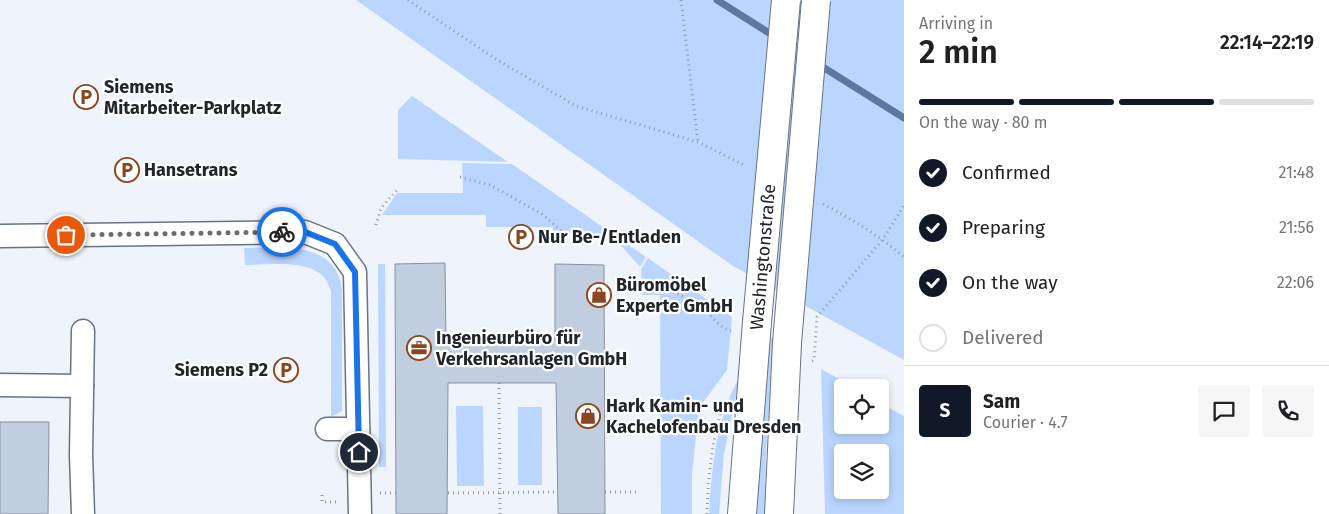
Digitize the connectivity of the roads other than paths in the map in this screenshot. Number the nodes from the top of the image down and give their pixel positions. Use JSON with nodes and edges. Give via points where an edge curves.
{"nodes":[{"id":1,"x":786,"y":0,"type":"edge"},
{"id":2,"x":816,"y":0,"type":"edge"},
{"id":3,"x":0,"y":236,"type":"edge"},
{"id":4,"x":82,"y":331,"type":"dead end"},
{"id":5,"x":0,"y":385,"type":"edge"},
{"id":6,"x":82,"y":386,"type":"junction"},
{"id":7,"x":358,"y":429,"type":"junction"},
{"id":8,"x":327,"y":430,"type":"dead end"},
{"id":9,"x":83,"y":514,"type":"edge"},
{"id":10,"x":360,"y":514,"type":"edge"},
{"id":11,"x":742,"y":514,"type":"edge"},
{"id":12,"x":779,"y":514,"type":"edge"}],
"edges":[{"from":1,"to":11,"type":"main road","name":"Washingtonstraße","bridge":true,"via":[[748,327]]},
{"from":2,"to":12,"type":"main road","name":"Washingtonstraße","bridge":true,"via":[[787,343]]},
{"from":3,"to":7,"type":"street","via":[[305,232],[335,244],[355,272]]},
{"from":4,"to":6,"type":"street"},
{"from":5,"to":6,"type":"street"},
{"from":6,"to":9,"type":"street"},
{"from":7,"to":8,"type":"street"},
{"from":7,"to":10,"type":"street"}]}
